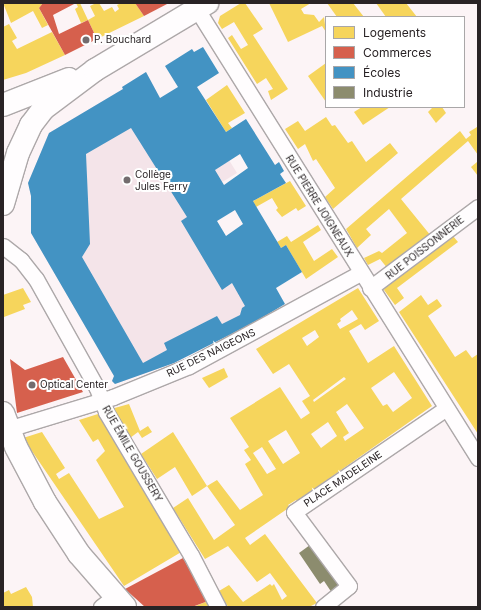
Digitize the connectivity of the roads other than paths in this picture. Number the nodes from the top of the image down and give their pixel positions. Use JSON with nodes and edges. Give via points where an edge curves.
{"nodes":[{"id":1,"x":199,"y":5,"type":"edge"},
{"id":2,"x":95,"y":70,"type":"junction"},
{"id":3,"x":3,"y":105,"type":"edge"},
{"id":4,"x":3,"y":204,"type":"edge"},
{"id":5,"x":478,"y":207,"type":"edge"},
{"id":6,"x":3,"y":246,"type":"edge"},
{"id":7,"x":360,"y":273,"type":"junction"},
{"id":8,"x":370,"y":288,"type":"junction"},
{"id":9,"x":101,"y":401,"type":"junction"},
{"id":10,"x":445,"y":409,"type":"junction"},
{"id":11,"x":6,"y":421,"type":"edge"},
{"id":12,"x":478,"y":458,"type":"edge"},
{"id":13,"x":113,"y":604,"type":"edge"},
{"id":14,"x":218,"y":607,"type":"edge"},
{"id":15,"x":323,"y":607,"type":"edge"}],
"edges":[{"from":1,"to":2,"type":"main road"},
{"from":1,"to":7,"type":"street","name":"RUE PIERRE JOIGNEAUX"},
{"from":2,"to":3,"type":"main road"},
{"from":2,"to":4,"type":"main road","via":[[37,116],[13,166]]},
{"from":5,"to":8,"type":"street","name":"RUE POISSONNERIE"},
{"from":6,"to":9,"type":"street","name":"RUE ÉMILE GOUSSERY","via":[[21,260],[36,279],[97,388]]},
{"from":7,"to":8,"type":"street","name":"RUE PIERRE JOIGNEAUX"},
{"from":7,"to":9,"type":"street","name":"RUE DES NAIGEONS","via":[[189,366]]},
{"from":8,"to":10,"type":"street","name":"RUE PIERRE JOIGNEAUX"},
{"from":9,"to":11,"type":"street","name":"RUE DES NAIGEONS"},
{"from":9,"to":14,"type":"street","name":"RUE ÉMILE GOUSSERY"},
{"from":10,"to":12,"type":"street"},
{"from":10,"to":15,"type":"street","name":"PLACE MADELEINE","via":[[294,512],[349,586]]},
{"from":11,"to":13,"type":"main road","via":[[28,473]]}]}
